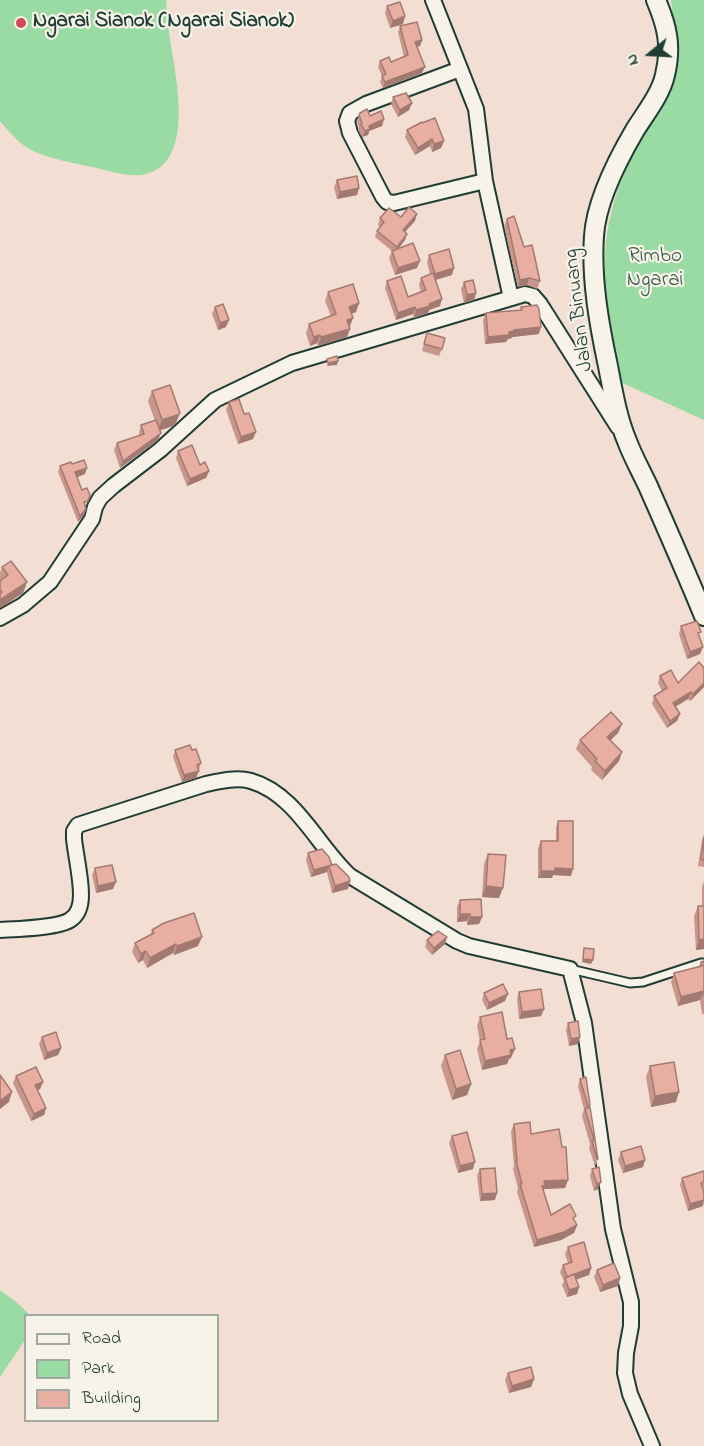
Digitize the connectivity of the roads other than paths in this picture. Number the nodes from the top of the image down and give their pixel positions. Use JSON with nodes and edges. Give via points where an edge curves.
{"nodes":[{"id":1,"x":433,"y":0,"type":"edge"},
{"id":2,"x":656,"y":0,"type":"edge"},
{"id":3,"x":460,"y":69,"type":"junction"},
{"id":4,"x":485,"y":181,"type":"junction"},
{"id":5,"x":511,"y":298,"type":"junction"},
{"id":6,"x":627,"y":442,"type":"junction"},
{"id":7,"x":704,"y":616,"type":"edge"},
{"id":8,"x":0,"y":618,"type":"edge"},
{"id":9,"x":0,"y":930,"type":"edge"},
{"id":10,"x":704,"y":963,"type":"edge"},
{"id":11,"x":570,"y":969,"type":"junction"},
{"id":12,"x":652,"y":1446,"type":"edge"}],
"edges":[{"from":1,"to":3,"type":"street"},
{"from":2,"to":6,"type":"main road","name":"Jalan Binuang","via":[[665,21],[669,47],[665,77],[612,173],[594,233],[598,311]]},
{"from":3,"to":4,"type":"street","via":[[476,109]]},
{"from":3,"to":4,"type":"street","via":[[366,104],[350,112],[347,121],[387,202]]},
{"from":4,"to":5,"type":"street"},
{"from":5,"to":6,"type":"street","via":[[525,294],[540,304]]},
{"from":5,"to":8,"type":"street","via":[[292,363],[214,400],[100,498],[92,519],[50,582]]},
{"from":6,"to":7,"type":"main road","name":"Jalan Binuang"},
{"from":9,"to":11,"type":"street","via":[[58,924],[76,914],[81,895],[74,839],[78,825],[206,784],[250,781],[273,791],[298,814],[350,876],[457,941]]},
{"from":10,"to":11,"type":"lane","via":[[643,982]]},
{"from":11,"to":12,"type":"street","via":[[584,1023],[613,1229],[631,1302],[625,1373]]}]}
